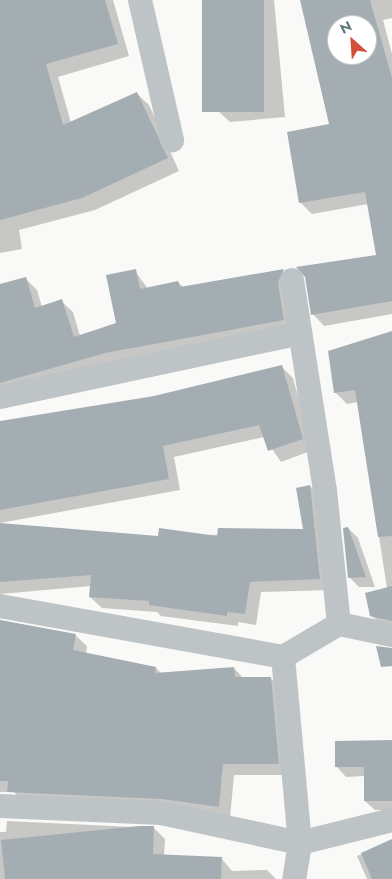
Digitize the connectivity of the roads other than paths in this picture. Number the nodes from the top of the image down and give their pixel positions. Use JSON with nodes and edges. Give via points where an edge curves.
{"nodes":[{"id":1,"x":140,"y":0,"type":"edge"},
{"id":2,"x":172,"y":140,"type":"dead end"},
{"id":3,"x":292,"y":280,"type":"dead end"},
{"id":4,"x":300,"y":334,"type":"junction"},
{"id":5,"x":0,"y":397,"type":"edge"},
{"id":6,"x":0,"y":606,"type":"edge"},
{"id":7,"x":339,"y":624,"type":"junction"},
{"id":8,"x":392,"y":635,"type":"edge"},
{"id":9,"x":283,"y":657,"type":"junction"},
{"id":10,"x":0,"y":806,"type":"edge"},
{"id":11,"x":392,"y":820,"type":"edge"},
{"id":12,"x":300,"y":843,"type":"junction"},
{"id":13,"x":294,"y":879,"type":"edge"}],
"edges":[{"from":1,"to":2,"type":"street"},
{"from":3,"to":4,"type":"street"},
{"from":4,"to":5,"type":"street"},
{"from":4,"to":7,"type":"street","via":[[325,491]]},
{"from":6,"to":9,"type":"street"},
{"from":7,"to":8,"type":"street"},
{"from":7,"to":9,"type":"street"},
{"from":9,"to":12,"type":"street"},
{"from":10,"to":12,"type":"street","via":[[161,813]]},
{"from":11,"to":12,"type":"street"},
{"from":12,"to":13,"type":"street"}]}
